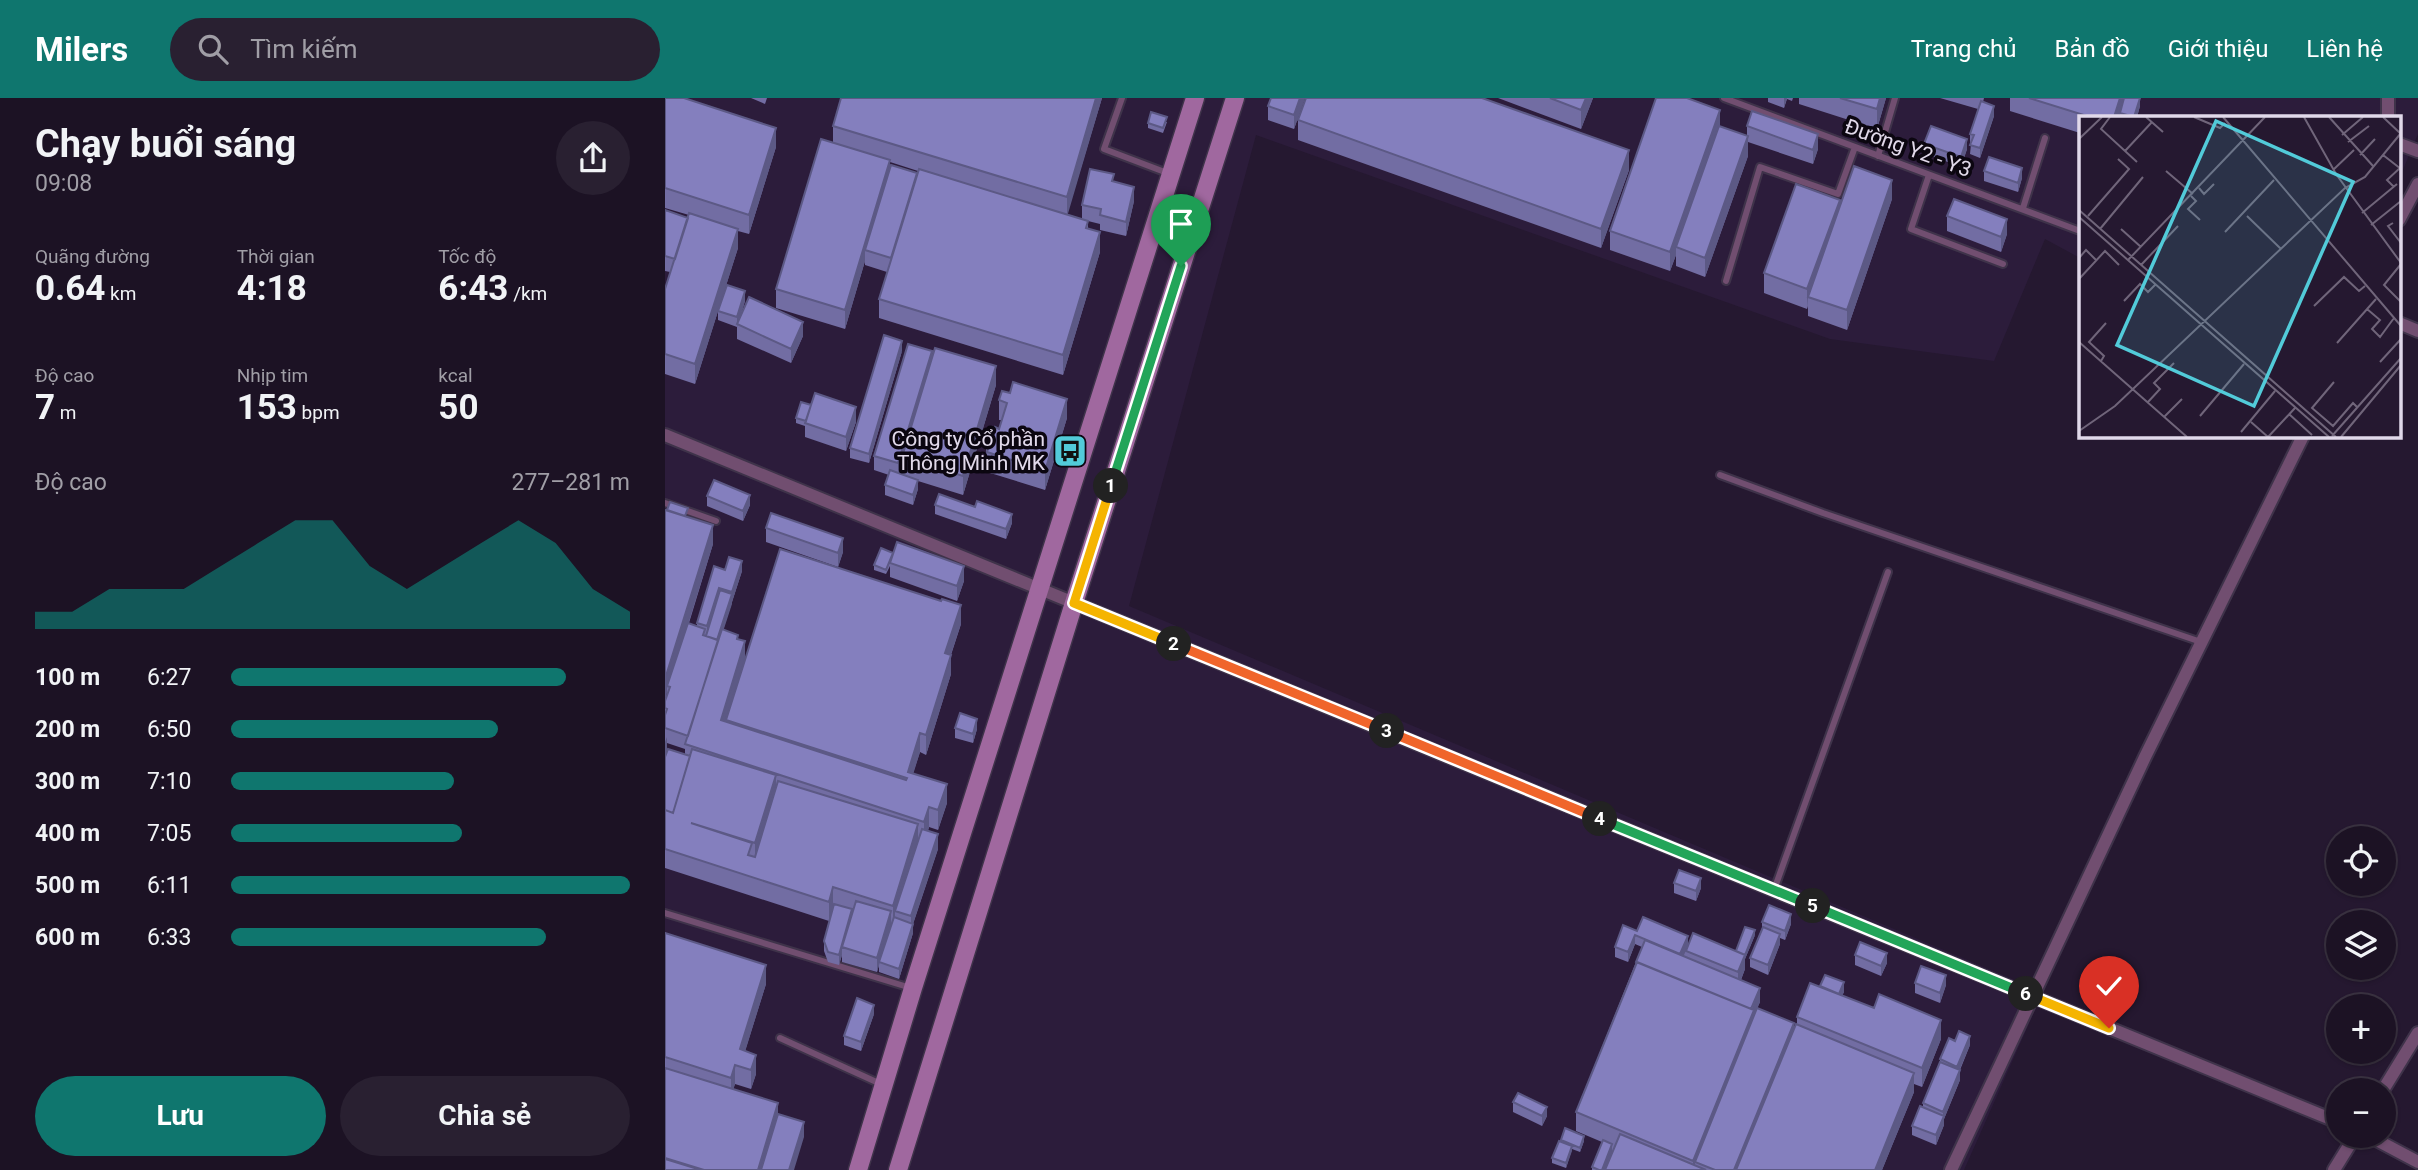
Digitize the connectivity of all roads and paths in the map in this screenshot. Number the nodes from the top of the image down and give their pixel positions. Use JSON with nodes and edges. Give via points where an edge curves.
{"nodes":[{"id":1,"x":1122,"y":98,"type":"edge"},
{"id":2,"x":1195,"y":98,"type":"edge"},
{"id":3,"x":1235,"y":98,"type":"edge"},
{"id":4,"x":1724,"y":98,"type":"edge"},
{"id":5,"x":1895,"y":98,"type":"edge"},
{"id":6,"x":2388,"y":98,"type":"edge"},
{"id":7,"x":2388,"y":116,"type":"edge"},
{"id":8,"x":2045,"y":138,"type":"dead end"},
{"id":9,"x":2401,"y":145,"type":"edge"},
{"id":10,"x":1855,"y":147,"type":"junction"},
{"id":11,"x":2418,"y":151,"type":"edge"},
{"id":12,"x":1878,"y":156,"type":"junction"},
{"id":13,"x":1170,"y":174,"type":"junction"},
{"id":14,"x":1929,"y":175,"type":"junction"},
{"id":15,"x":2418,"y":184,"type":"edge"},
{"id":16,"x":2023,"y":208,"type":"junction"},
{"id":17,"x":2401,"y":216,"type":"edge"},
{"id":18,"x":2079,"y":231,"type":"edge"},
{"id":19,"x":2003,"y":264,"type":"dead end"},
{"id":20,"x":1726,"y":281,"type":"dead end"},
{"id":21,"x":2401,"y":324,"type":"edge"},
{"id":22,"x":2418,"y":331,"type":"edge"},
{"id":23,"x":665,"y":435,"type":"edge"},
{"id":24,"x":2302,"y":438,"type":"edge"},
{"id":25,"x":1720,"y":475,"type":"dead end"},
{"id":26,"x":665,"y":503,"type":"edge"},
{"id":27,"x":716,"y":521,"type":"dead end"},
{"id":28,"x":1888,"y":572,"type":"dead end"},
{"id":29,"x":1038,"y":589,"type":"junction"},
{"id":30,"x":1074,"y":603,"type":"junction"},
{"id":31,"x":2201,"y":643,"type":"junction"},
{"id":32,"x":1774,"y":890,"type":"junction"},
{"id":33,"x":665,"y":913,"type":"edge"},
{"id":34,"x":913,"y":988,"type":"junction"},
{"id":35,"x":2033,"y":997,"type":"junction"},
{"id":36,"x":2418,"y":1033,"type":"edge"},
{"id":37,"x":779,"y":1038,"type":"dead end"},
{"id":38,"x":2390,"y":1078,"type":"edge"},
{"id":39,"x":885,"y":1086,"type":"junction"},
{"id":40,"x":2326,"y":1117,"type":"edge"},
{"id":41,"x":2348,"y":1148,"type":"edge"},
{"id":42,"x":2392,"y":1148,"type":"edge"},
{"id":43,"x":2418,"y":1162,"type":"edge"},
{"id":44,"x":858,"y":1170,"type":"edge"},
{"id":45,"x":898,"y":1170,"type":"edge"},
{"id":46,"x":1951,"y":1170,"type":"edge"},
{"id":47,"x":2334,"y":1170,"type":"edge"}],
"edges":[{"from":1,"to":13,"type":"lane","via":[[1104,149]]},
{"from":2,"to":13,"type":"street"},
{"from":3,"to":30,"type":"street"},
{"from":4,"to":10,"type":"lane","name":"Đường Y2 - Y3"},
{"from":5,"to":12,"type":"lane"},
{"from":6,"to":7,"type":"street"},
{"from":8,"to":16,"type":"lane"},
{"from":9,"to":11,"type":"street"},
{"from":10,"to":12,"type":"lane","name":"Đường Y2 - Y3"},
{"from":10,"to":20,"type":"lane","via":[[1838,194],[1760,167]]},
{"from":12,"to":14,"type":"lane","name":"Đường Y2 - Y3"},
{"from":13,"to":29,"type":"street"},
{"from":14,"to":16,"type":"lane","name":"Đường Y2 - Y3"},
{"from":14,"to":19,"type":"lane","via":[[1911,229]]},
{"from":15,"to":17,"type":"street"},
{"from":16,"to":18,"type":"lane","name":"Đường Y2 - Y3"},
{"from":21,"to":22,"type":"street"},
{"from":23,"to":29,"type":"street"},
{"from":24,"to":31,"type":"street"},
{"from":25,"to":31,"type":"lane"},
{"from":26,"to":27,"type":"lane"},
{"from":28,"to":32,"type":"lane"},
{"from":29,"to":30,"type":"street"},
{"from":29,"to":34,"type":"street"},
{"from":30,"to":32,"type":"street"},
{"from":30,"to":45,"type":"street"},
{"from":31,"to":35,"type":"street"},
{"from":32,"to":35,"type":"street"},
{"from":33,"to":34,"type":"lane"},
{"from":34,"to":39,"type":"street"},
{"from":35,"to":40,"type":"street"},
{"from":35,"to":46,"type":"street"},
{"from":36,"to":38,"type":"street"},
{"from":37,"to":39,"type":"lane"},
{"from":39,"to":44,"type":"street"},
{"from":41,"to":47,"type":"street"},
{"from":42,"to":43,"type":"street"}]}
